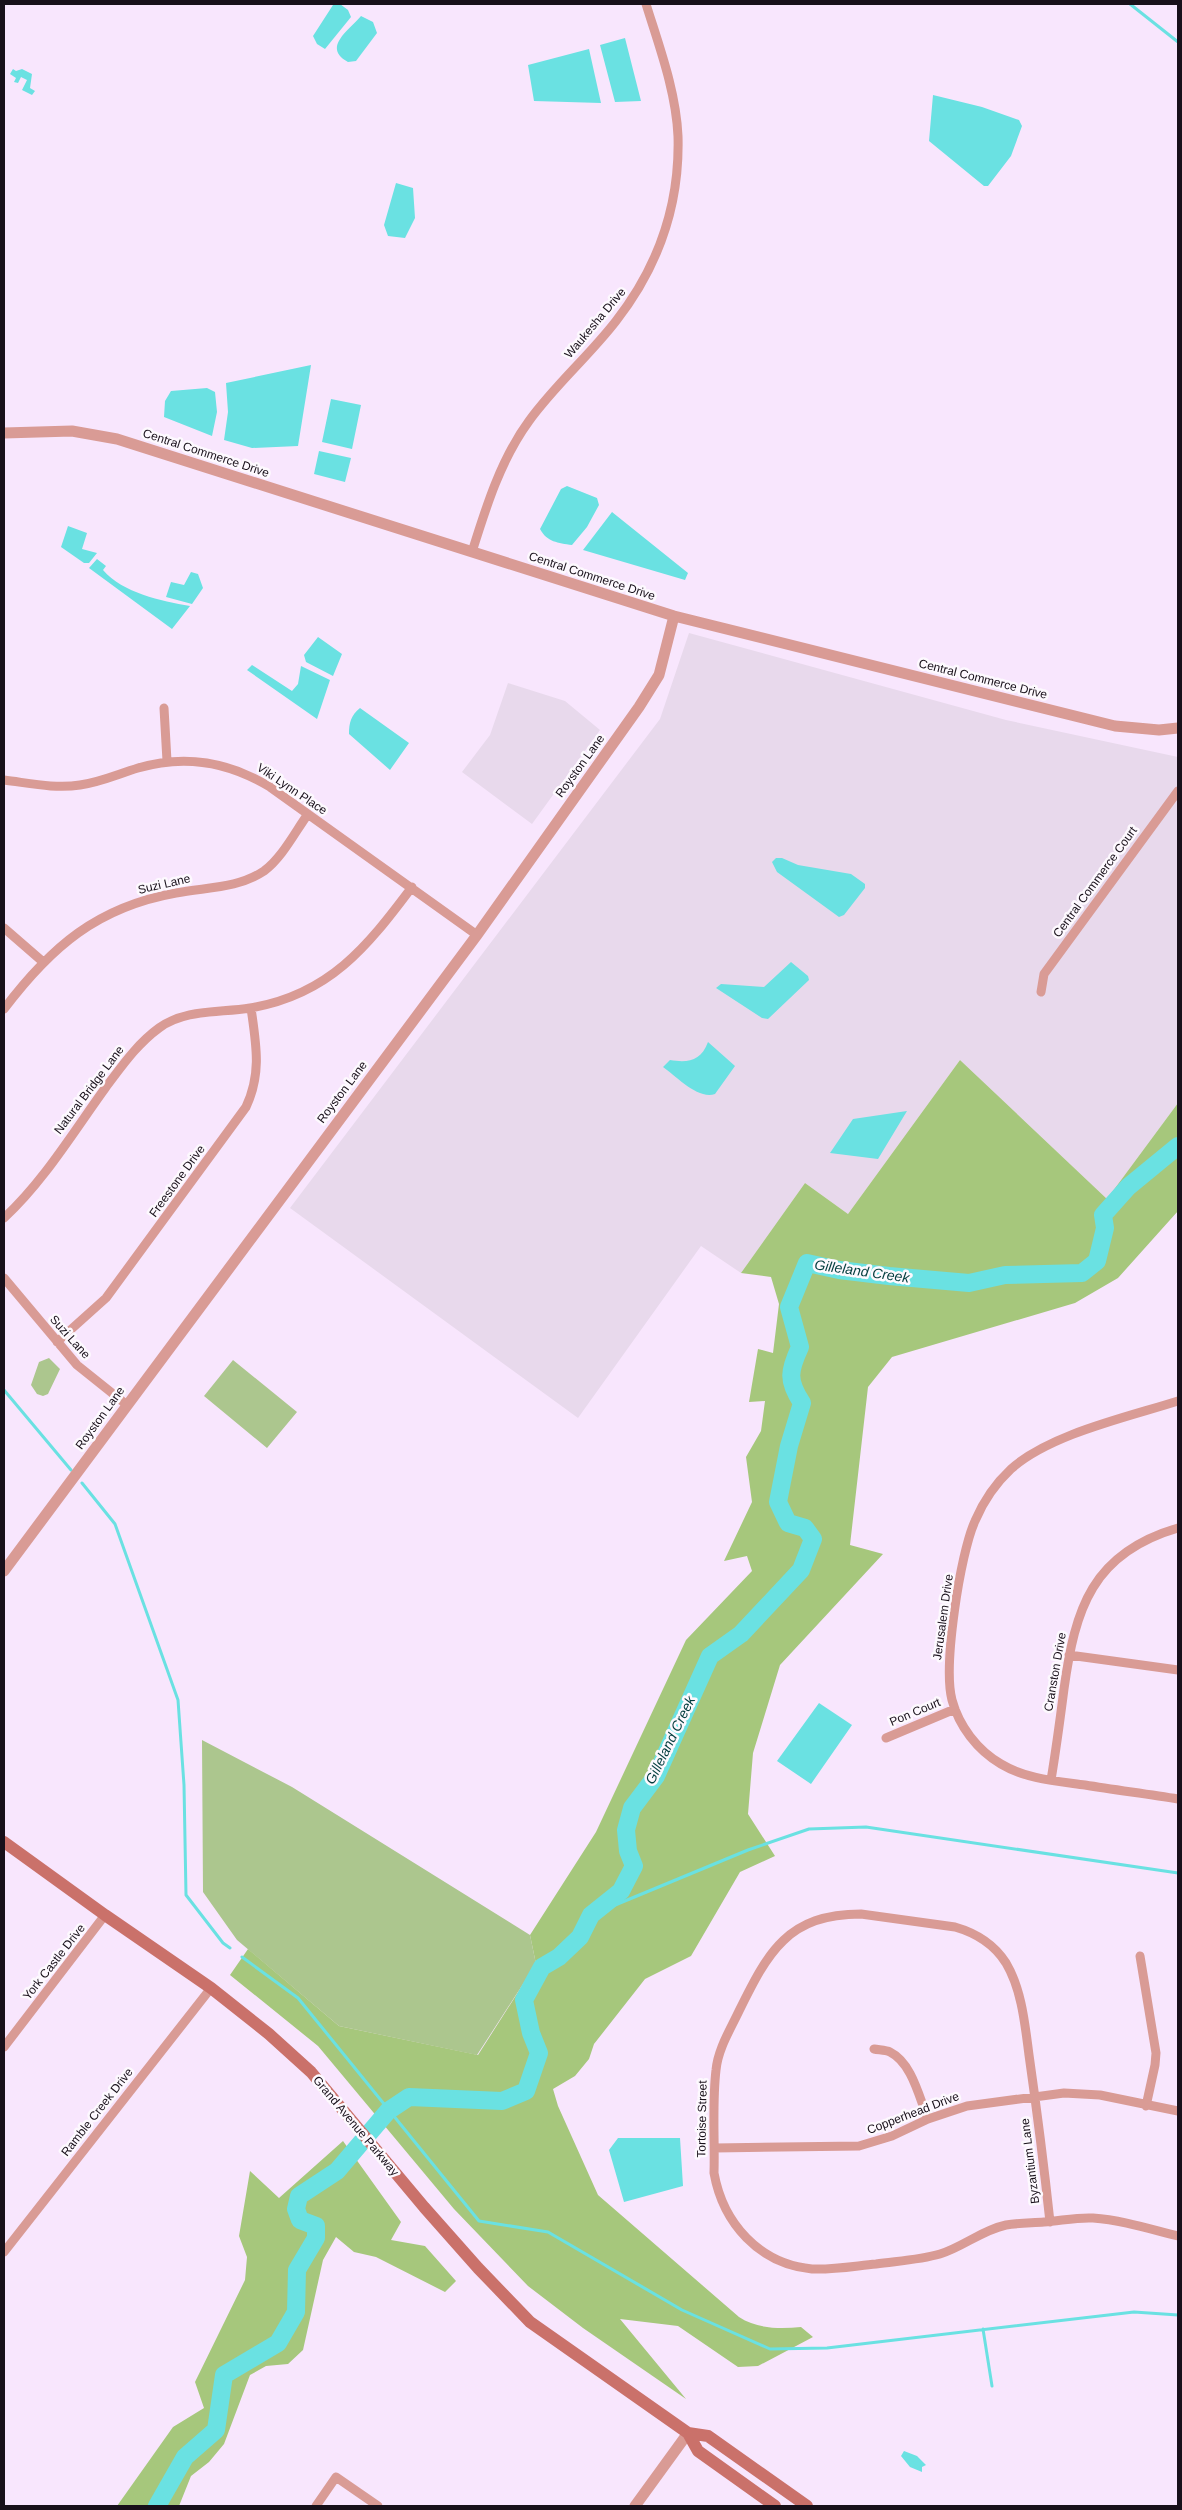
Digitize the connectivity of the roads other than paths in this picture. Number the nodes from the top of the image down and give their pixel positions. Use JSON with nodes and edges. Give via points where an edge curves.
{"nodes":[{"id":1,"x":646,"y":4,"type":"edge"},
{"id":2,"x":4,"y":433,"type":"edge"},
{"id":3,"x":472,"y":552,"type":"junction"},
{"id":4,"x":674,"y":616,"type":"junction"},
{"id":5,"x":164,"y":708,"type":"dead end"},
{"id":6,"x":1178,"y":728,"type":"edge"},
{"id":7,"x":166,"y":761,"type":"junction"},
{"id":8,"x":4,"y":780,"type":"edge"},
{"id":9,"x":1178,"y":791,"type":"edge"},
{"id":10,"x":308,"y":814,"type":"junction"},
{"id":11,"x":412,"y":887,"type":"junction"},
{"id":12,"x":4,"y":928,"type":"edge"},
{"id":13,"x":477,"y":935,"type":"junction"},
{"id":14,"x":42,"y":961,"type":"junction"},
{"id":15,"x":1041,"y":992,"type":"dead end"},
{"id":16,"x":251,"y":1008,"type":"junction"},
{"id":17,"x":4,"y":1009,"type":"edge"},
{"id":18,"x":4,"y":1218,"type":"edge"},
{"id":19,"x":4,"y":1278,"type":"edge"},
{"id":20,"x":57,"y":1342,"type":"junction"},
{"id":21,"x":1178,"y":1401,"type":"edge"},
{"id":22,"x":127,"y":1405,"type":"junction"},
{"id":23,"x":1178,"y":1528,"type":"edge"},
{"id":24,"x":4,"y":1571,"type":"edge"},
{"id":25,"x":1069,"y":1655,"type":"junction"},
{"id":26,"x":1178,"y":1670,"type":"edge"},
{"id":27,"x":954,"y":1709,"type":"junction"},
{"id":28,"x":886,"y":1738,"type":"dead end"},
{"id":29,"x":1051,"y":1780,"type":"junction"},
{"id":30,"x":1178,"y":1799,"type":"edge"},
{"id":31,"x":4,"y":1842,"type":"edge"},
{"id":32,"x":105,"y":1916,"type":"junction"},
{"id":33,"x":1140,"y":1956,"type":"dead end"},
{"id":34,"x":211,"y":1988,"type":"junction"},
{"id":35,"x":4,"y":2047,"type":"edge"},
{"id":36,"x":874,"y":2049,"type":"dead end"},
{"id":37,"x":1035,"y":2096,"type":"junction"},
{"id":38,"x":1146,"y":2106,"type":"junction"},
{"id":39,"x":1178,"y":2111,"type":"edge"},
{"id":40,"x":928,"y":2119,"type":"junction"},
{"id":41,"x":715,"y":2148,"type":"junction"},
{"id":42,"x":1050,"y":2222,"type":"junction"},
{"id":43,"x":1178,"y":2236,"type":"edge"},
{"id":44,"x":4,"y":2252,"type":"edge"},
{"id":45,"x":688,"y":2432,"type":"junction"},
{"id":46,"x":316,"y":2506,"type":"edge"},
{"id":47,"x":378,"y":2506,"type":"edge"},
{"id":48,"x":635,"y":2506,"type":"edge"},
{"id":49,"x":775,"y":2506,"type":"edge"},
{"id":50,"x":807,"y":2506,"type":"edge"}],
"edges":[{"from":1,"to":3,"type":"street","name":"Waukesha Drive","via":[[673,100],[678,134],[678,170],[660,248],[641,287],[616,322],[529,420],[516,440],[496,481]]},
{"from":2,"to":3,"type":"street","name":"Central Commerce Drive","via":[[72,431],[117,439]]},
{"from":3,"to":4,"type":"street","name":"Central Commerce Drive"},
{"from":4,"to":6,"type":"street","name":"Central Commerce Drive","via":[[1115,726],[1159,730]]},
{"from":4,"to":13,"type":"street","name":"Royston Lane","via":[[665,656],[651,691]]},
{"from":5,"to":7,"type":"street"},
{"from":7,"to":8,"type":"street","name":"Viki Lynn Place","via":[[104,781],[67,787]]},
{"from":7,"to":10,"type":"street","name":"Viki Lynn Place","via":[[195,760],[223,764],[249,774]]},
{"from":9,"to":15,"type":"street","name":"Central Commerce Court","via":[[1044,974]]},
{"from":10,"to":11,"type":"street","name":"Viki Lynn Place"},
{"from":10,"to":14,"type":"street","name":"Suzi Lane","via":[[280,854],[265,870],[247,881],[151,897],[122,908],[87,925]]},
{"from":11,"to":13,"type":"street","name":"Viki Lynn Place"},
{"from":11,"to":16,"type":"street","name":"Natural Bridge Lane","via":[[378,933],[333,974],[284,998]]},
{"from":12,"to":14,"type":"street"},
{"from":13,"to":22,"type":"street","name":"Royston Lane"},
{"from":14,"to":17,"type":"street","name":"Suzi Lane"},
{"from":16,"to":18,"type":"street","name":"Natural Bridge Lane","via":[[188,1015],[160,1027],[134,1050],[37,1181]]},
{"from":16,"to":20,"type":"street","name":"Freestone Drive","via":[[258,1063],[253,1093],[246,1107],[106,1298]]},
{"from":19,"to":20,"type":"street","name":"Suzi Lane"},
{"from":20,"to":22,"type":"street","name":"Suzi Lane","via":[[77,1365]]},
{"from":21,"to":27,"type":"street","name":"Jerusalem Drive","via":[[1045,1446],[1010,1470],[987,1498],[974,1523],[966,1550],[949,1653],[949,1684]]},
{"from":22,"to":24,"type":"street","name":"Royston Lane"},
{"from":23,"to":25,"type":"street","name":"Cranston Drive","via":[[1154,1535],[1112,1563],[1084,1601]]},
{"from":25,"to":26,"type":"street"},
{"from":25,"to":29,"type":"street","name":"Cranston Drive"},
{"from":27,"to":28,"type":"street","name":"Pon Court"},
{"from":27,"to":29,"type":"street","name":"Jerusalem Drive","via":[[968,1734],[990,1757],[1015,1772]]},
{"from":29,"to":30,"type":"street","name":"Jerusalem Drive"},
{"from":31,"to":32,"type":"main road","name":"Grand Avenue Parkway"},
{"from":32,"to":34,"type":"main road","name":"Grand Avenue Parkway"},
{"from":32,"to":35,"type":"street","name":"York Castle Drive"},
{"from":33,"to":38,"type":"street","via":[[1156,2053]]},
{"from":34,"to":44,"type":"street","name":"Ramble Creek Drive"},
{"from":34,"to":45,"type":"main road","name":"Grand Avenue Parkway","via":[[311,2072],[424,2207],[530,2322]]},
{"from":36,"to":40,"type":"street","via":[[890,2052],[901,2062],[910,2074]]},
{"from":37,"to":38,"type":"street","name":"Copperhead Drive","via":[[1082,2093]]},
{"from":37,"to":40,"type":"street","name":"Copperhead Drive","via":[[967,2106]]},
{"from":37,"to":41,"type":"street","name":"Tortoise Street","via":[[1017,1992],[1007,1965],[992,1946],[968,1931],[954,1927],[861,1914],[830,1916],[797,1930],[772,1951],[723,2043],[716,2070]]},
{"from":37,"to":42,"type":"street","name":"Byzantium Lane"},
{"from":38,"to":39,"type":"street","name":"Copperhead Drive"},
{"from":40,"to":41,"type":"street","name":"Copperhead Drive","via":[[892,2136],[859,2146]]},
{"from":41,"to":42,"type":"street","name":"Tortoise Street","via":[[716,2189],[721,2204],[736,2227],[768,2255],[797,2266],[833,2269],[925,2258],[942,2254],[1006,2225]]},
{"from":42,"to":43,"type":"street","name":"Tortoise Street","via":[[1092,2218]]},
{"from":45,"to":48,"type":"street"},
{"from":45,"to":49,"type":"main road","name":"Grand Avenue Parkway","via":[[698,2451]]},
{"from":45,"to":50,"type":"main road","name":"Grand Avenue Parkway","via":[[708,2436]]},
{"from":46,"to":47,"type":"street","via":[[336,2477]]}]}
